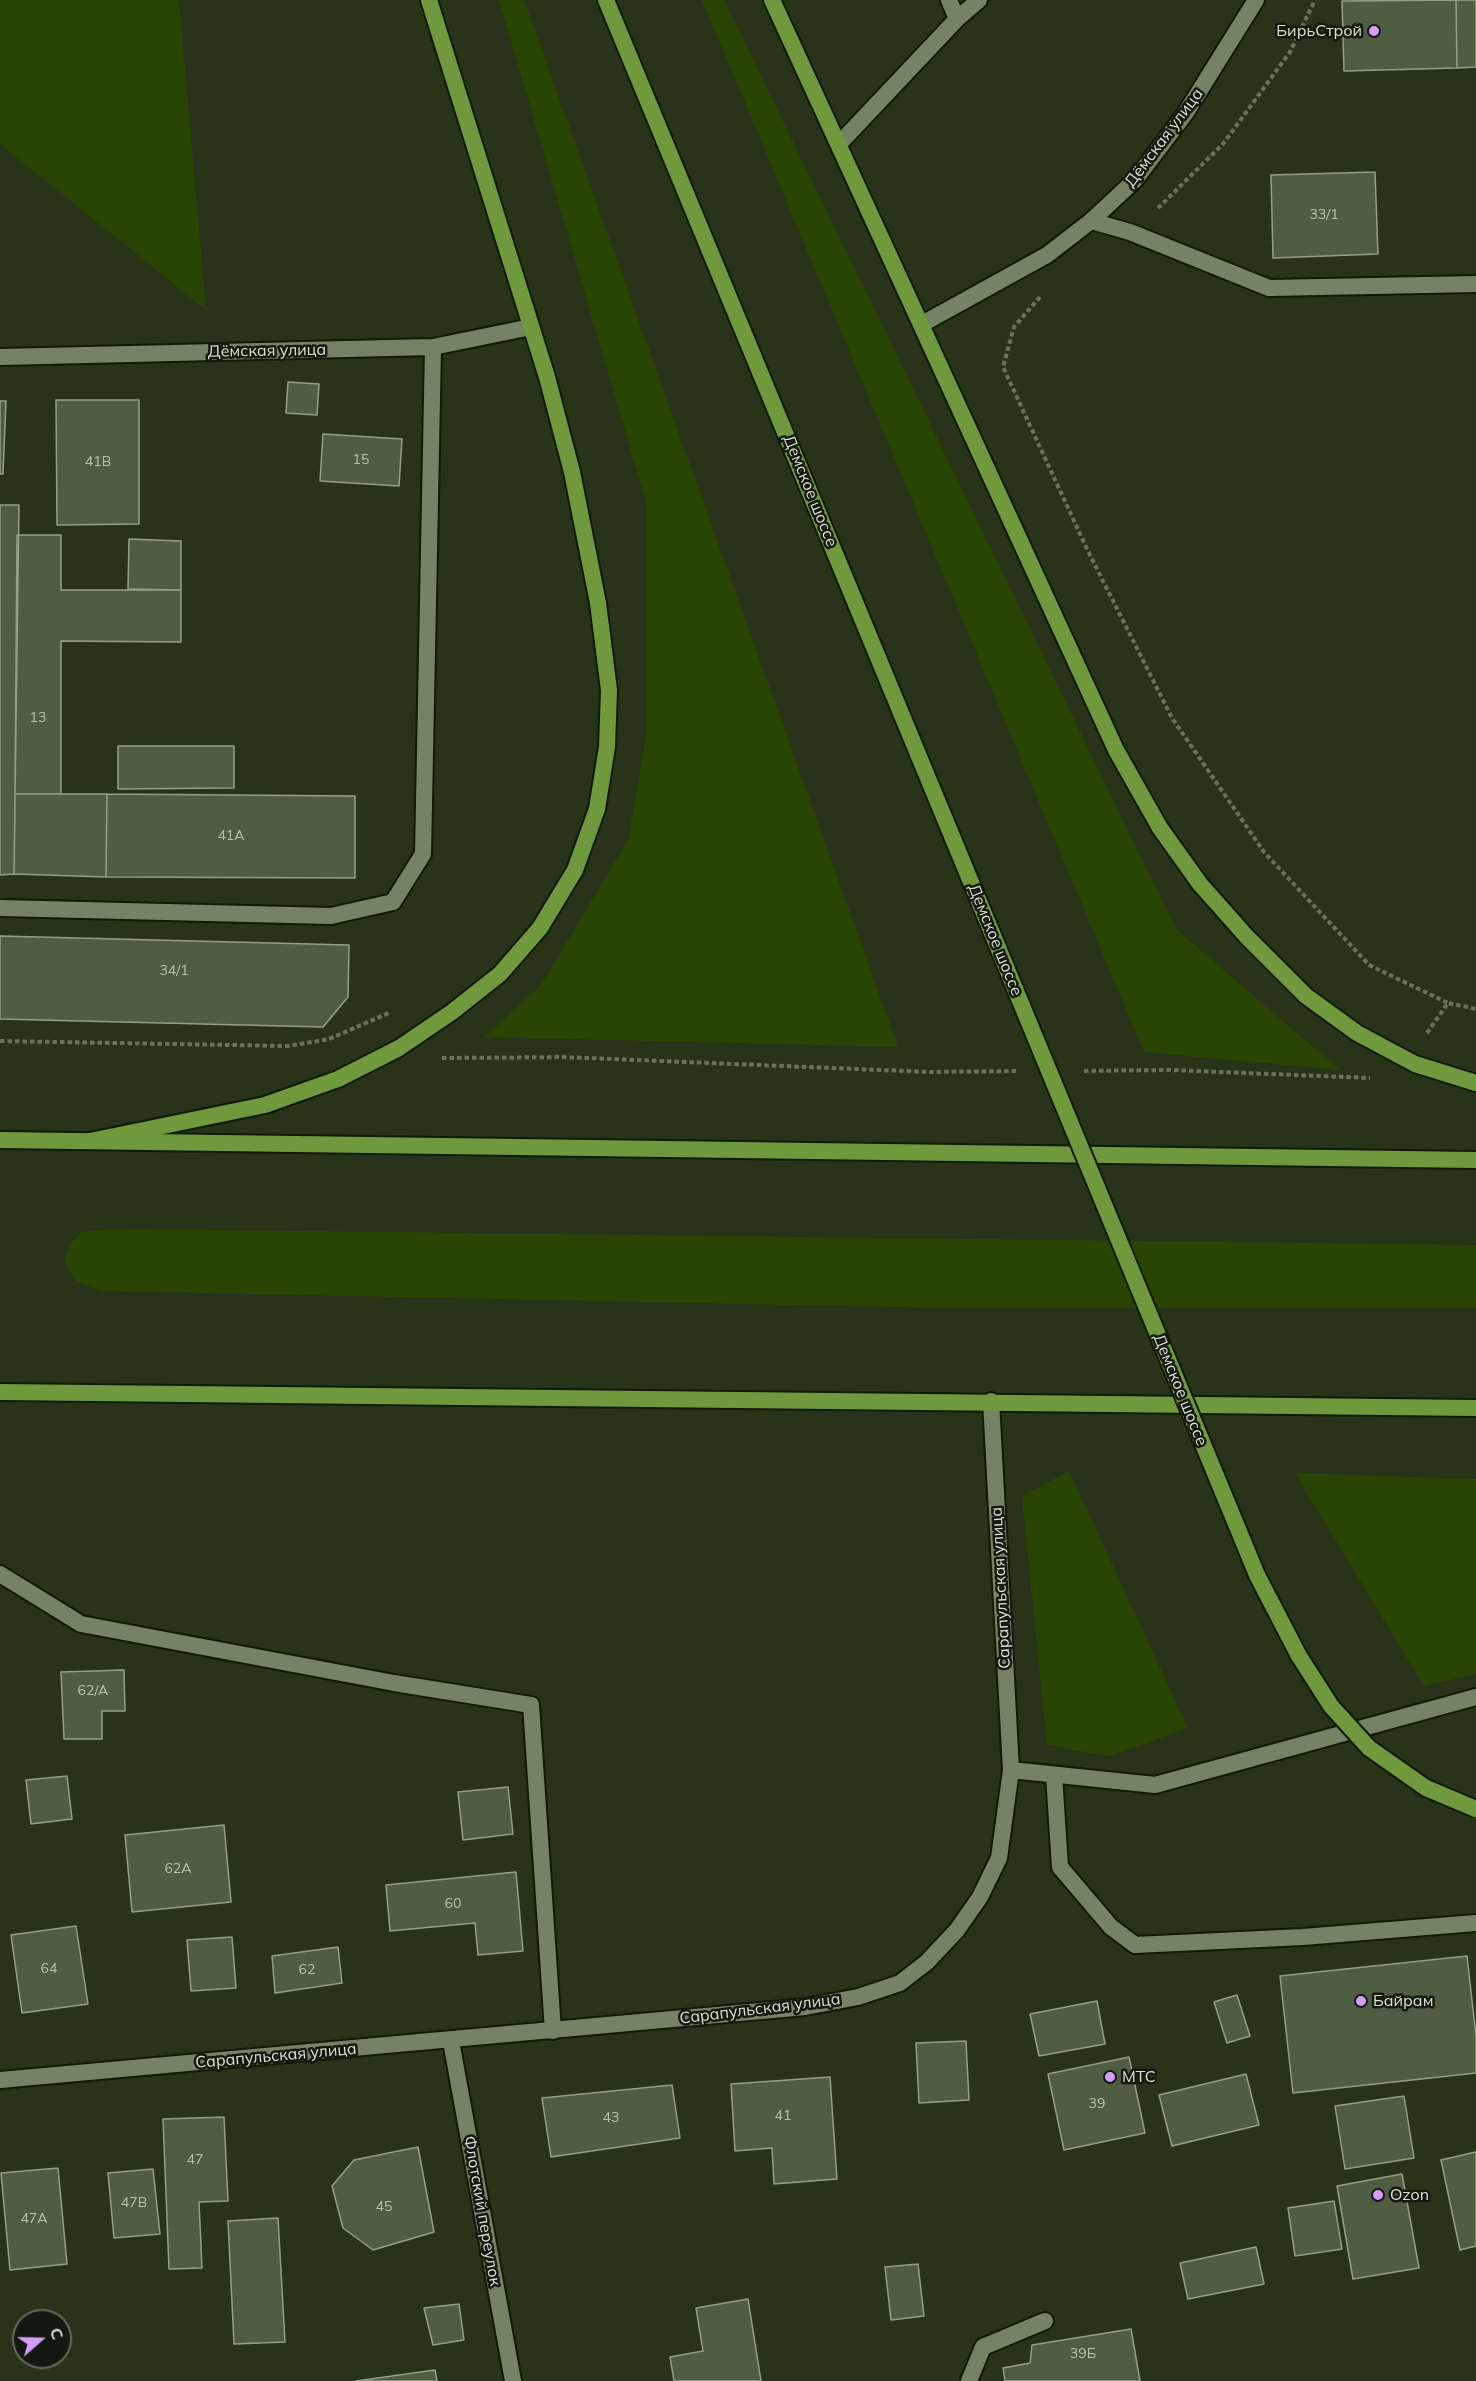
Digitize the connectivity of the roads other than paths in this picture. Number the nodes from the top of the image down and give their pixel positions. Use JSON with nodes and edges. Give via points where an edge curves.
{"nodes":[{"id":1,"x":429,"y":0,"type":"edge"},
{"id":2,"x":606,"y":0,"type":"edge"},
{"id":3,"x":772,"y":0,"type":"edge"},
{"id":4,"x":949,"y":0,"type":"edge"},
{"id":5,"x":979,"y":0,"type":"edge"},
{"id":6,"x":1256,"y":0,"type":"edge"},
{"id":7,"x":957,"y":19,"type":"junction"},
{"id":8,"x":839,"y":144,"type":"junction"},
{"id":9,"x":1091,"y":221,"type":"junction"},
{"id":10,"x":1476,"y":284,"type":"edge"},
{"id":11,"x":922,"y":324,"type":"junction"},
{"id":12,"x":531,"y":327,"type":"junction"},
{"id":13,"x":433,"y":347,"type":"junction"},
{"id":14,"x":0,"y":357,"type":"edge"},
{"id":15,"x":0,"y":908,"type":"edge"},
{"id":16,"x":1476,"y":1083,"type":"edge"},
{"id":17,"x":0,"y":1140,"type":"edge"},
{"id":18,"x":90,"y":1141,"type":"junction"},
{"id":19,"x":1476,"y":1160,"type":"edge"},
{"id":20,"x":0,"y":1392,"type":"edge"},
{"id":21,"x":991,"y":1401,"type":"junction"},
{"id":22,"x":1476,"y":1408,"type":"edge"},
{"id":23,"x":0,"y":1574,"type":"edge"},
{"id":24,"x":1476,"y":1696,"type":"edge"},
{"id":25,"x":1011,"y":1770,"type":"junction"},
{"id":26,"x":1054,"y":1775,"type":"junction"},
{"id":27,"x":1476,"y":1809,"type":"edge"},
{"id":28,"x":1476,"y":1923,"type":"edge"},
{"id":29,"x":553,"y":2031,"type":"junction"},
{"id":30,"x":451,"y":2041,"type":"junction"},
{"id":31,"x":0,"y":2080,"type":"edge"},
{"id":32,"x":1045,"y":2320,"type":"dead end"},
{"id":33,"x":513,"y":2381,"type":"edge"},
{"id":34,"x":969,"y":2381,"type":"edge"}],
"edges":[{"from":1,"to":12,"type":"main road"},
{"from":2,"to":27,"type":"main road","name":"Демское шоссе","bridge":true,"via":[[1257,1575],[1299,1656],[1331,1706],[1369,1748],[1426,1788]]},
{"from":3,"to":8,"type":"main road"},
{"from":4,"to":7,"type":"street"},
{"from":5,"to":7,"type":"street"},
{"from":6,"to":9,"type":"street","name":"Дёмская улица","via":[[1185,114],[1135,180]]},
{"from":7,"to":8,"type":"street"},
{"from":8,"to":11,"type":"main road"},
{"from":9,"to":10,"type":"street","via":[[1130,232],[1269,288]]},
{"from":9,"to":11,"type":"street","name":"Дёмская улица","via":[[1047,255]]},
{"from":11,"to":16,"type":"main road","via":[[1116,750],[1160,828],[1247,937],[1306,996],[1357,1033],[1407,1060]]},
{"from":12,"to":13,"type":"street","name":"Дёмская улица"},
{"from":12,"to":18,"type":"main road","via":[[572,472],[598,603],[609,690],[607,747],[597,809],[575,870],[540,928],[500,974],[399,1048],[338,1079],[265,1104]]},
{"from":13,"to":14,"type":"street","name":"Дёмская улица"},
{"from":13,"to":15,"type":"street","via":[[423,854],[393,902],[331,916]]},
{"from":17,"to":18,"type":"main road"},
{"from":18,"to":19,"type":"main road"},
{"from":20,"to":21,"type":"main road"},
{"from":21,"to":22,"type":"main road"},
{"from":21,"to":25,"type":"street","name":"Сарапульская улица"},
{"from":23,"to":29,"type":"street","via":[[81,1624],[531,1705]]},
{"from":24,"to":26,"type":"street","via":[[1155,1785]]},
{"from":25,"to":26,"type":"street"},
{"from":25,"to":29,"type":"street","name":"Сарапульская улица","via":[[999,1858],[980,1897],[957,1930],[927,1962],[900,1983],[858,1997],[805,2007]]},
{"from":26,"to":28,"type":"street","via":[[1060,1867],[1111,1927],[1135,1945]]},
{"from":29,"to":30,"type":"street","name":"Сарапульская улица"},
{"from":30,"to":31,"type":"street","name":"Сарапульская улица"},
{"from":30,"to":33,"type":"street","name":"Флотский переулок"},
{"from":32,"to":34,"type":"street","via":[[983,2347]]}]}
